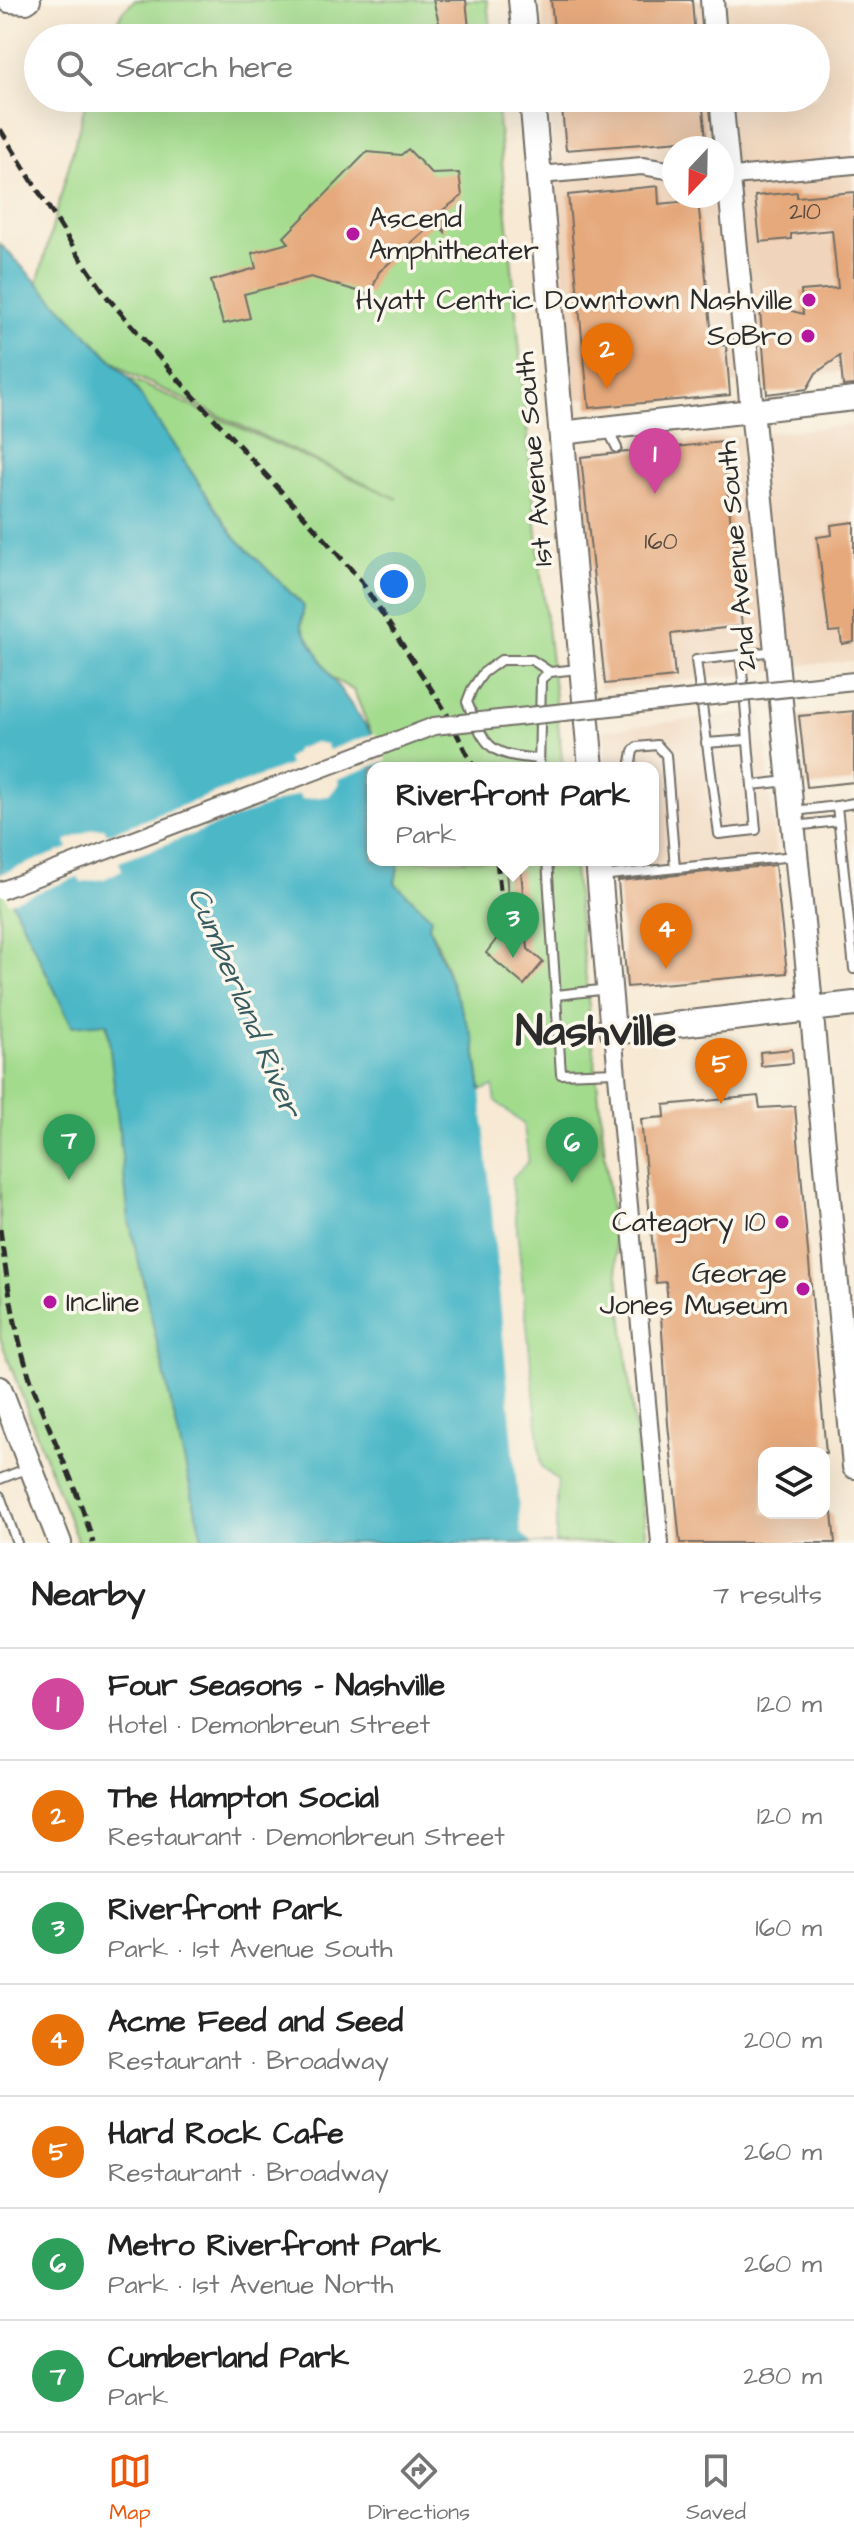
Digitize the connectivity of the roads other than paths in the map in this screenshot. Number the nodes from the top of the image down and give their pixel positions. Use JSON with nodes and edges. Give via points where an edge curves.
{"nodes":[{"id":1,"x":9,"y":0,"type":"edge"},
{"id":2,"x":29,"y":0,"type":"edge"},
{"id":3,"x":521,"y":0,"type":"edge"},
{"id":4,"x":712,"y":0,"type":"edge"},
{"id":5,"x":0,"y":10,"type":"edge"},
{"id":6,"x":524,"y":24,"type":"edge"},
{"id":7,"x":714,"y":24,"type":"edge"},
{"id":8,"x":533,"y":112,"type":"edge"},
{"id":9,"x":722,"y":112,"type":"edge"},
{"id":10,"x":723,"y":136,"type":"edge"},
{"id":11,"x":854,"y":165,"type":"edge"},
{"id":12,"x":662,"y":169,"type":"edge"},
{"id":13,"x":540,"y":175,"type":"junction"},
{"id":14,"x":734,"y":176,"type":"edge"},
{"id":15,"x":730,"y":208,"type":"edge"},
{"id":16,"x":854,"y":399,"type":"edge"},
{"id":17,"x":753,"y":410,"type":"junction"},
{"id":18,"x":607,"y":427,"type":"junction"},
{"id":19,"x":561,"y":433,"type":"junction"},
{"id":20,"x":617,"y":448,"type":"dead end"},
{"id":21,"x":776,"y":651,"type":"junction"},
{"id":22,"x":740,"y":655,"type":"junction"},
{"id":23,"x":582,"y":668,"type":"junction"},
{"id":24,"x":550,"y":672,"type":"junction"},
{"id":25,"x":854,"y":681,"type":"edge"},
{"id":26,"x":747,"y":740,"type":"junction"},
{"id":27,"x":706,"y":743,"type":"junction"},
{"id":28,"x":532,"y":762,"type":"edge"},
{"id":29,"x":539,"y":762,"type":"edge"},
{"id":30,"x":590,"y":762,"type":"edge"},
{"id":31,"x":631,"y":762,"type":"edge"},
{"id":32,"x":789,"y":781,"type":"junction"},
{"id":33,"x":752,"y":785,"type":"junction"},
{"id":34,"x":854,"y":803,"type":"edge"},
{"id":35,"x":837,"y":806,"type":"junction"},
{"id":36,"x":793,"y":818,"type":"junction"},
{"id":37,"x":838,"y":821,"type":"junction"},
{"id":38,"x":796,"y":856,"type":"junction"},
{"id":39,"x":547,"y":866,"type":"edge"},
{"id":40,"x":642,"y":866,"type":"edge"},
{"id":41,"x":599,"y":868,"type":"edge"},
{"id":42,"x":675,"y":868,"type":"junction"},
{"id":43,"x":642,"y":872,"type":"junction"},
{"id":44,"x":0,"y":891,"type":"edge"},
{"id":45,"x":854,"y":969,"type":"edge"},
{"id":46,"x":609,"y":989,"type":"junction"},
{"id":47,"x":557,"y":995,"type":"junction"},
{"id":48,"x":854,"y":1004,"type":"edge"},
{"id":49,"x":811,"y":1009,"type":"junction"},
{"id":50,"x":613,"y":1032,"type":"junction"},
{"id":51,"x":616,"y":1072,"type":"junction"},
{"id":52,"x":0,"y":1388,"type":"edge"},
{"id":53,"x":851,"y":1416,"type":"edge"},
{"id":54,"x":32,"y":1466,"type":"junction"},
{"id":55,"x":854,"y":1467,"type":"edge"},
{"id":56,"x":0,"y":1479,"type":"edge"},
{"id":57,"x":0,"y":1496,"type":"edge"},
{"id":58,"x":17,"y":1543,"type":"edge"},
{"id":59,"x":60,"y":1543,"type":"edge"},
{"id":60,"x":660,"y":1543,"type":"edge"}],
"edges":[{"from":1,"to":2,"type":"street"},
{"from":1,"to":5,"type":"street"},
{"from":3,"to":6,"type":"main road"},
{"from":4,"to":7,"type":"street"},
{"from":8,"to":13,"type":"main road","name":"1st Avenue South"},
{"from":9,"to":10,"type":"street","name":"2nd Avenue South"},
{"from":11,"to":14,"type":"street"},
{"from":12,"to":13,"type":"street","via":[[642,166]]},
{"from":13,"to":19,"type":"main road","name":"1st Avenue South"},
{"from":15,"to":17,"type":"street","name":"2nd Avenue South"},
{"from":16,"to":17,"type":"street"},
{"from":17,"to":18,"type":"street","via":[[716,421]]},
{"from":17,"to":21,"type":"street","name":"2nd Avenue South"},
{"from":18,"to":19,"type":"street"},
{"from":18,"to":20,"type":"lane"},
{"from":19,"to":23,"type":"main road","name":"1st Avenue South"},
{"from":21,"to":22,"type":"lane"},
{"from":21,"to":32,"type":"street","name":"2nd Avenue South"},
{"from":22,"to":26,"type":"lane"},
{"from":22,"to":27,"type":"lane","via":[[696,660]]},
{"from":23,"to":24,"type":"lane"},
{"from":23,"to":30,"type":"main road","name":"1st Avenue South"},
{"from":24,"to":28,"type":"lane","via":[[532,660],[501,660],[483,673],[467,702],[484,741],[496,751]]},
{"from":24,"to":29,"type":"lane","via":[[541,679]]},
{"from":25,"to":44,"type":"street","bridge":true,"via":[[434,726]]},
{"from":26,"to":27,"type":"lane"},
{"from":26,"to":33,"type":"lane"},
{"from":27,"to":33,"type":"lane","via":[[719,834],[756,830]]},
{"from":31,"to":42,"type":"lane","via":[[637,747],[657,745],[666,755]]},
{"from":32,"to":33,"type":"lane"},
{"from":32,"to":36,"type":"street","name":"2nd Avenue South"},
{"from":34,"to":35,"type":"lane"},
{"from":35,"to":36,"type":"lane"},
{"from":35,"to":37,"type":"lane"},
{"from":36,"to":37,"type":"lane"},
{"from":36,"to":38,"type":"street","name":"2nd Avenue South"},
{"from":37,"to":45,"type":"lane"},
{"from":38,"to":42,"type":"lane"},
{"from":38,"to":49,"type":"street","name":"2nd Avenue South"},
{"from":39,"to":47,"type":"lane"},
{"from":40,"to":43,"type":"lane"},
{"from":41,"to":43,"type":"lane"},
{"from":41,"to":46,"type":"main road"},
{"from":42,"to":43,"type":"lane"},
{"from":46,"to":47,"type":"lane"},
{"from":46,"to":50,"type":"main road"},
{"from":47,"to":51,"type":"lane","via":[[561,1074]]},
{"from":48,"to":49,"type":"main road"},
{"from":49,"to":50,"type":"main road"},
{"from":49,"to":53,"type":"street","name":"2nd Avenue South"},
{"from":50,"to":51,"type":"street"},
{"from":51,"to":60,"type":"street"},
{"from":52,"to":54,"type":"street"},
{"from":53,"to":55,"type":"street","name":"2nd Avenue South"},
{"from":54,"to":56,"type":"lane"},
{"from":54,"to":59,"type":"street"},
{"from":57,"to":58,"type":"lane"}]}
